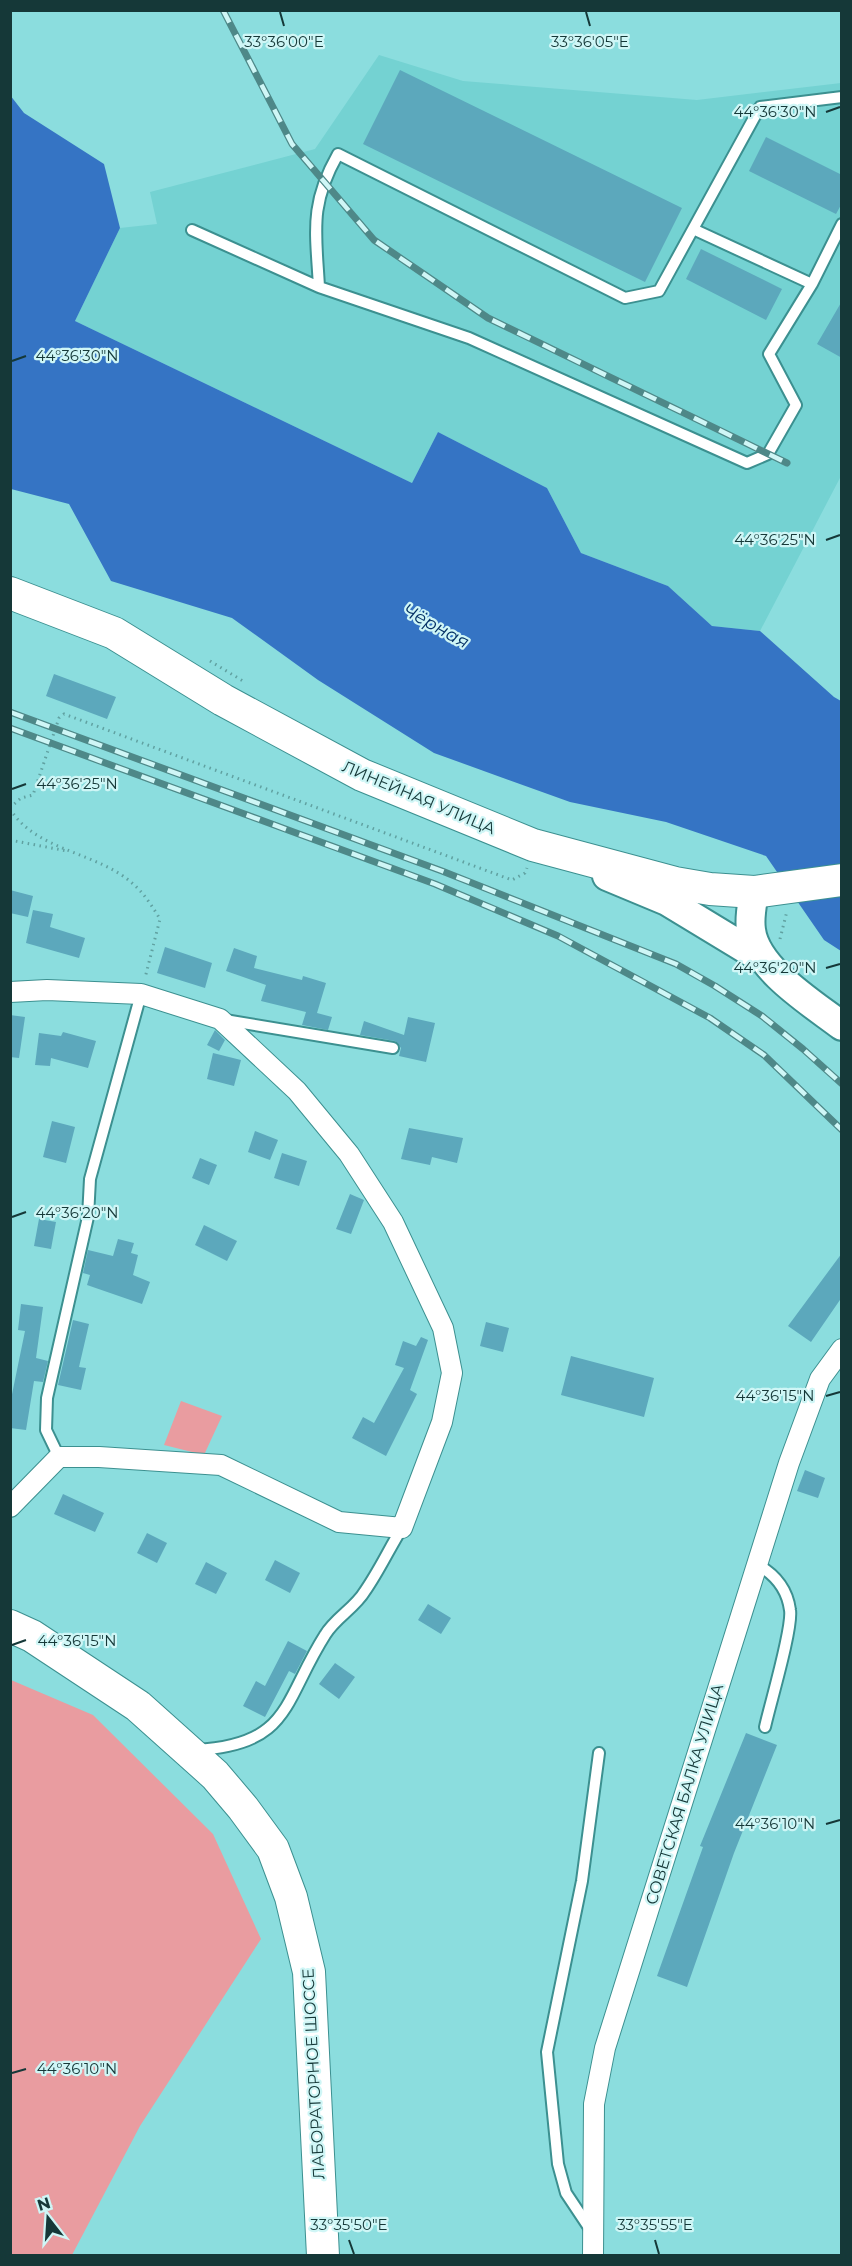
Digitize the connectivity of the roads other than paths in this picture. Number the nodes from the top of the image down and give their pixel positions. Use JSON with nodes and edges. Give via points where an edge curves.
{"nodes":[{"id":1,"x":842,"y":97,"type":"edge"},
{"id":2,"x":842,"y":224,"type":"edge"},
{"id":3,"x":693,"y":229,"type":"junction"},
{"id":4,"x":192,"y":230,"type":"dead end"},
{"id":5,"x":812,"y":284,"type":"junction"},
{"id":6,"x":319,"y":287,"type":"junction"},
{"id":7,"x":10,"y":593,"type":"edge"},
{"id":8,"x":533,"y":845,"type":"junction"},
{"id":9,"x":842,"y":880,"type":"edge"},
{"id":10,"x":775,"y":895,"type":"junction"},
{"id":11,"x":770,"y":953,"type":"junction"},
{"id":12,"x":10,"y":992,"type":"edge"},
{"id":13,"x":141,"y":994,"type":"junction"},
{"id":14,"x":220,"y":1019,"type":"junction"},
{"id":15,"x":842,"y":1026,"type":"edge"},
{"id":16,"x":393,"y":1048,"type":"dead end"},
{"id":17,"x":842,"y":1349,"type":"edge"},
{"id":18,"x":59,"y":1457,"type":"junction"},
{"id":19,"x":12,"y":1504,"type":"edge"},
{"id":20,"x":402,"y":1528,"type":"junction"},
{"id":21,"x":756,"y":1564,"type":"junction"},
{"id":22,"x":10,"y":1626,"type":"edge"},
{"id":23,"x":765,"y":1727,"type":"dead end"},
{"id":24,"x":187,"y":1750,"type":"junction"},
{"id":25,"x":599,"y":1752,"type":"dead end"},
{"id":26,"x":594,"y":2234,"type":"junction"},
{"id":27,"x":323,"y":2256,"type":"edge"},
{"id":28,"x":593,"y":2256,"type":"edge"}],
"edges":[{"from":1,"to":3,"type":"lane","via":[[760,107]]},
{"from":2,"to":5,"type":"lane"},
{"from":3,"to":5,"type":"lane"},
{"from":3,"to":6,"type":"lane","via":[[659,291],[626,298],[338,154],[323,181],[316,213]]},
{"from":4,"to":6,"type":"lane"},
{"from":5,"to":6,"type":"lane","via":[[769,354],[796,405],[768,454],[747,463],[470,338]]},
{"from":7,"to":8,"type":"main road","name":"ЛИНЕЙНАЯ УЛИЦА","via":[[114,633],[223,700],[362,775]]},
{"from":8,"to":10,"type":"main road","name":"ЛИНЕЙНАЯ УЛИЦА","via":[[675,883]]},
{"from":8,"to":11,"type":"main road","via":[[667,901]]},
{"from":9,"to":10,"type":"main road","name":"ЛИНЕЙНАЯ УЛИЦА"},
{"from":10,"to":11,"type":"main road","via":[[751,931]]},
{"from":11,"to":15,"type":"main road","via":[[789,985]]},
{"from":12,"to":13,"type":"street"},
{"from":13,"to":14,"type":"street"},
{"from":13,"to":18,"type":"lane","via":[[90,1179],[88,1217],[47,1398],[46,1430]]},
{"from":14,"to":16,"type":"lane"},
{"from":14,"to":20,"type":"street","via":[[297,1091],[349,1154],[393,1222],[443,1328],[452,1373],[442,1422]]},
{"from":17,"to":21,"type":"street","name":"СОВЕТСКАЯ БАЛКА УЛИЦА","via":[[820,1379]]},
{"from":18,"to":19,"type":"street"},
{"from":18,"to":20,"type":"street","via":[[221,1465],[339,1522]]},
{"from":20,"to":24,"type":"lane","via":[[364,1593],[326,1633],[285,1711],[258,1737],[220,1748]]},
{"from":21,"to":23,"type":"lane","via":[[770,1571],[784,1589],[791,1612]]},
{"from":21,"to":26,"type":"street","name":"СОВЕТСКАЯ БАЛКА УЛИЦА","via":[[605,2048],[594,2104]]},
{"from":22,"to":24,"type":"main road","name":"ЛАБОРАТОРНОЕ ШОССЕ","via":[[32,1636],[138,1706]]},
{"from":24,"to":27,"type":"main road","name":"ЛАБОРАТОРНОЕ ШОССЕ","via":[[243,1808],[273,1849],[291,1897],[309,1972]]},
{"from":25,"to":26,"type":"lane","via":[[582,1881],[547,2052],[558,2164],[566,2193]]},
{"from":26,"to":28,"type":"street","name":"СОВЕТСКАЯ БАЛКА УЛИЦА"}]}
